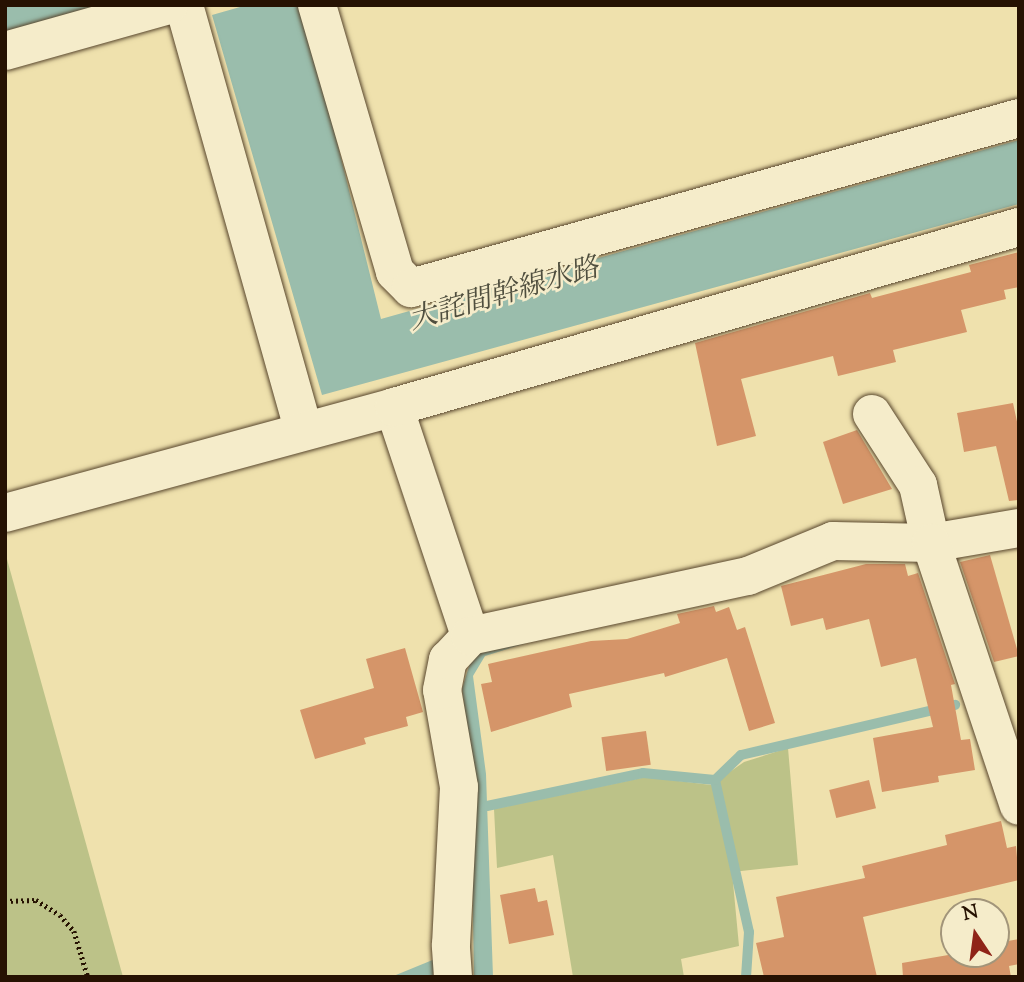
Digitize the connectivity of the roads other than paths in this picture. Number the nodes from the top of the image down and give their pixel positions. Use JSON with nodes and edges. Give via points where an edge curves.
{"nodes":[{"id":1,"x":169,"y":5,"type":"edge"},
{"id":2,"x":184,"y":5,"type":"edge"},
{"id":3,"x":317,"y":5,"type":"edge"},
{"id":4,"x":5,"y":51,"type":"edge"},
{"id":5,"x":1019,"y":118,"type":"edge"},
{"id":6,"x":1019,"y":227,"type":"edge"},
{"id":7,"x":394,"y":407,"type":"junction"},
{"id":8,"x":872,"y":414,"type":"dead end"},
{"id":9,"x":303,"y":429,"type":"junction"},
{"id":10,"x":5,"y":513,"type":"edge"},
{"id":11,"x":1019,"y":528,"type":"edge"},
{"id":12,"x":931,"y":543,"type":"junction"},
{"id":13,"x":470,"y":636,"type":"junction"},
{"id":14,"x":1019,"y":806,"type":"edge"},
{"id":15,"x":453,"y":977,"type":"edge"}],
"edges":[{"from":1,"to":4,"type":"street"},
{"from":2,"to":9,"type":"street"},
{"from":3,"to":5,"type":"street","via":[[395,272],[411,288]]},
{"from":6,"to":7,"type":"street"},
{"from":7,"to":9,"type":"street"},
{"from":7,"to":13,"type":"street"},
{"from":8,"to":12,"type":"street","via":[[918,485]]},
{"from":9,"to":10,"type":"street"},
{"from":11,"to":12,"type":"street"},
{"from":12,"to":13,"type":"street","via":[[833,541],[748,576]]},
{"from":12,"to":14,"type":"street"},
{"from":13,"to":15,"type":"street","via":[[448,660],[442,690],[459,787]]}]}
